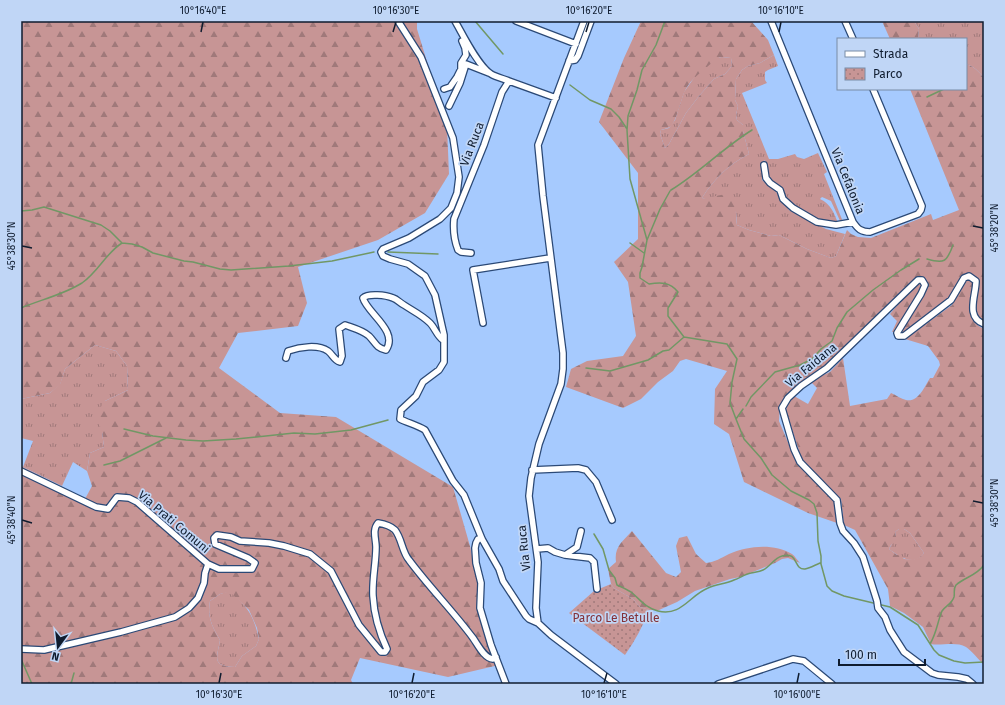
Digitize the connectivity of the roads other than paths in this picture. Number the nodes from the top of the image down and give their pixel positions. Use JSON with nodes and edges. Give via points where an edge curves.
{"nodes":[{"id":1,"x":398,"y":21,"type":"edge"},
{"id":2,"x":455,"y":21,"type":"edge"},
{"id":3,"x":516,"y":21,"type":"edge"},
{"id":4,"x":584,"y":21,"type":"edge"},
{"id":5,"x":591,"y":21,"type":"edge"},
{"id":6,"x":770,"y":21,"type":"edge"},
{"id":7,"x":845,"y":21,"type":"edge"},
{"id":8,"x":459,"y":28,"type":"junction"},
{"id":9,"x":853,"y":38,"type":"edge"},
{"id":10,"x":576,"y":44,"type":"junction"},
{"id":11,"x":569,"y":61,"type":"junction"},
{"id":12,"x":491,"y":74,"type":"junction"},
{"id":13,"x":509,"y":81,"type":"junction"},
{"id":14,"x":444,"y":89,"type":"dead end"},
{"id":15,"x":874,"y":90,"type":"edge"},
{"id":16,"x":556,"y":98,"type":"junction"},
{"id":17,"x":449,"y":106,"type":"dead end"},
{"id":18,"x":764,"y":165,"type":"dead end"},
{"id":19,"x":853,"y":222,"type":"junction"},
{"id":20,"x":471,"y":253,"type":"dead end"},
{"id":21,"x":550,"y":258,"type":"junction"},
{"id":22,"x":483,"y":323,"type":"dead end"},
{"id":23,"x":984,"y":324,"type":"edge"},
{"id":24,"x":443,"y":340,"type":"junction"},
{"id":25,"x":286,"y":358,"type":"dead end"},
{"id":26,"x":532,"y":470,"type":"junction"},
{"id":27,"x":21,"y":471,"type":"edge"},
{"id":28,"x":612,"y":520,"type":"dead end"},
{"id":29,"x":581,"y":531,"type":"dead end"},
{"id":30,"x":482,"y":539,"type":"junction"},
{"id":31,"x":537,"y":549,"type":"junction"},
{"id":32,"x":565,"y":555,"type":"junction"},
{"id":33,"x":208,"y":564,"type":"junction"},
{"id":34,"x":598,"y":590,"type":"dead end"},
{"id":35,"x":538,"y":623,"type":"junction"},
{"id":36,"x":21,"y":649,"type":"edge"},
{"id":37,"x":496,"y":657,"type":"junction"},
{"id":38,"x":506,"y":684,"type":"edge"},
{"id":39,"x":616,"y":684,"type":"edge"},
{"id":40,"x":718,"y":684,"type":"edge"},
{"id":41,"x":832,"y":684,"type":"edge"},
{"id":42,"x":973,"y":684,"type":"edge"}],
"edges":[{"from":1,"to":24,"type":"street","via":[[421,57],[453,138],[459,177],[457,193],[451,208],[440,219],[409,238],[383,248],[381,252],[390,259],[408,264],[425,276],[435,295]]},
{"from":2,"to":8,"type":"street"},
{"from":3,"to":10,"type":"street"},
{"from":4,"to":10,"type":"street","name":"Via Ruca"},
{"from":5,"to":11,"type":"street","name":"Via Ruca","via":[[578,56]]},
{"from":6,"to":19,"type":"street","name":"Via Cefalonia"},
{"from":7,"to":9,"type":"street"},
{"from":8,"to":12,"type":"street","via":[[472,51]]},
{"from":8,"to":14,"type":"street","via":[[466,55],[457,78]]},
{"from":10,"to":11,"type":"street","name":"Via Ruca"},
{"from":11,"to":16,"type":"street","name":"Via Ruca"},
{"from":12,"to":13,"type":"street"},
{"from":12,"to":17,"type":"street","via":[[466,64]]},
{"from":13,"to":16,"type":"street"},
{"from":13,"to":20,"type":"street","name":"Via Ruca","via":[[502,92],[454,219],[455,244],[461,252]]},
{"from":15,"to":19,"type":"street","name":"Via Cefalonia","via":[[922,206],[918,214],[870,232],[863,232]]},
{"from":16,"to":21,"type":"street","name":"Via Ruca","via":[[538,145]]},
{"from":18,"to":19,"type":"street","via":[[766,178],[780,190],[783,199],[792,208],[817,222],[836,225]]},
{"from":21,"to":22,"type":"street","via":[[473,270]]},
{"from":21,"to":26,"type":"street","name":"Via Ruca","via":[[563,369],[561,384]]},
{"from":23,"to":42,"type":"street","name":"Via Faidana","via":[[974,315],[976,281],[969,276],[964,278],[951,300],[904,336],[898,336],[897,333],[925,286],[922,280],[918,280],[827,368],[788,398],[782,408],[800,462],[837,500],[843,531],[863,557],[878,604],[904,652],[938,675],[967,679]]},
{"from":24,"to":25,"type":"street","via":[[423,316],[394,298],[365,296],[362,298],[364,303],[387,330],[389,341],[386,350],[375,345],[370,336],[345,325],[339,329],[342,356],[340,362],[322,348],[311,347],[288,351]]},
{"from":24,"to":30,"type":"street","via":[[444,362],[439,370],[423,382],[416,396],[401,410],[400,419],[425,430],[464,495]]},
{"from":26,"to":28,"type":"street","via":[[586,470],[596,482]]},
{"from":26,"to":31,"type":"street","name":"Via Ruca","via":[[529,496]]},
{"from":27,"to":33,"type":"street","name":"Via Prati Comuni","via":[[96,507],[108,509],[117,497],[129,498],[137,502]]},
{"from":29,"to":32,"type":"street","via":[[577,548]]},
{"from":30,"to":35,"type":"street","via":[[514,600],[529,619]]},
{"from":30,"to":37,"type":"street","via":[[478,539],[475,548],[481,583],[480,608]]},
{"from":31,"to":32,"type":"street","via":[[548,548]]},
{"from":31,"to":35,"type":"street","name":"Via Ruca"},
{"from":32,"to":34,"type":"street","via":[[590,558],[594,562]]},
{"from":33,"to":36,"type":"street","via":[[198,598],[189,608],[175,616],[44,650]]},
{"from":33,"to":37,"type":"street","name":"Via Prati Comuni","via":[[219,569],[252,569],[255,563],[215,544],[214,538],[217,535],[251,543],[284,546],[310,554],[331,571],[359,625],[378,650],[385,652],[387,649],[378,626],[373,594],[375,529],[378,523],[386,525],[394,529],[408,559],[482,651],[490,659],[494,660]]},
{"from":35,"to":39,"type":"street"},
{"from":37,"to":38,"type":"street"},
{"from":40,"to":41,"type":"street","via":[[793,659],[804,661]]}]}
